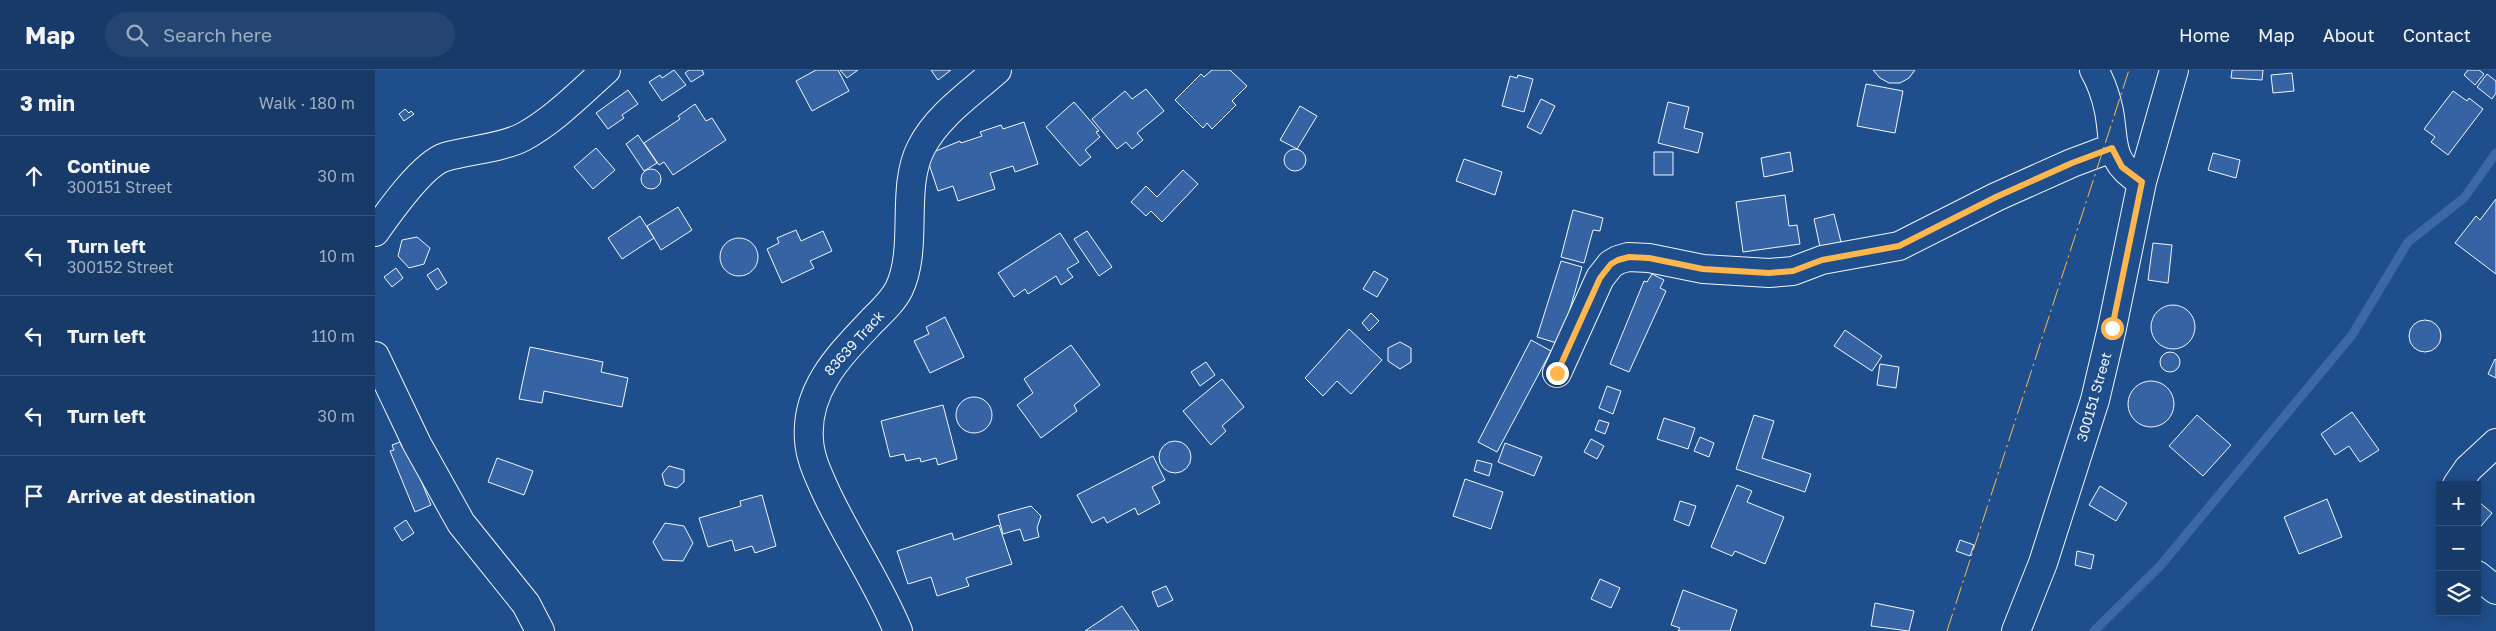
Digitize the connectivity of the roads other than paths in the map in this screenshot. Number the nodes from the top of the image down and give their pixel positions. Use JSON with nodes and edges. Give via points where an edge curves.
{"nodes":[{"id":1,"x":606,"y":70,"type":"edge"},
{"id":2,"x":997,"y":70,"type":"edge"},
{"id":3,"x":2094,"y":70,"type":"edge"},
{"id":4,"x":2174,"y":70,"type":"edge"},
{"id":5,"x":2112,"y":148,"type":"junction"},
{"id":6,"x":2142,"y":182,"type":"junction"},
{"id":7,"x":375,"y":232,"type":"edge"},
{"id":8,"x":375,"y":356,"type":"edge"},
{"id":9,"x":1557,"y":373,"type":"dead end"},
{"id":10,"x":2496,"y":443,"type":"edge"},
{"id":11,"x":2460,"y":481,"type":"edge"},
{"id":12,"x":2481,"y":578,"type":"edge"},
{"id":13,"x":2496,"y":590,"type":"edge"},
{"id":14,"x":540,"y":631,"type":"edge"},
{"id":15,"x":898,"y":631,"type":"edge"},
{"id":16,"x":2015,"y":631,"type":"edge"}],
"edges":[{"from":1,"to":7,"type":"street","via":[[548,121],[521,138],[442,158],[408,187]]},
{"from":2,"to":15,"type":"street","name":"83639 Track","via":[[932,127],[913,168],[907,251],[899,289],[822,379],[811,408],[809,439],[813,461],[840,523]]},
{"from":3,"to":5,"type":"street","via":[[2109,111]]},
{"from":4,"to":6,"type":"street","name":"300151 Street"},
{"from":5,"to":6,"type":"street","via":[[2122,167]]},
{"from":5,"to":9,"type":"street","via":[[1996,197],[1899,246],[1822,260],[1793,271],[1769,273],[1703,269],[1649,258],[1618,260],[1600,278]]},
{"from":6,"to":16,"type":"street","name":"300151 Street","via":[[2095,400],[2043,563]]},
{"from":8,"to":14,"type":"street","via":[[417,444],[461,523],[526,604]]},
{"from":10,"to":11,"type":"street"},
{"from":12,"to":13,"type":"street"}]}
